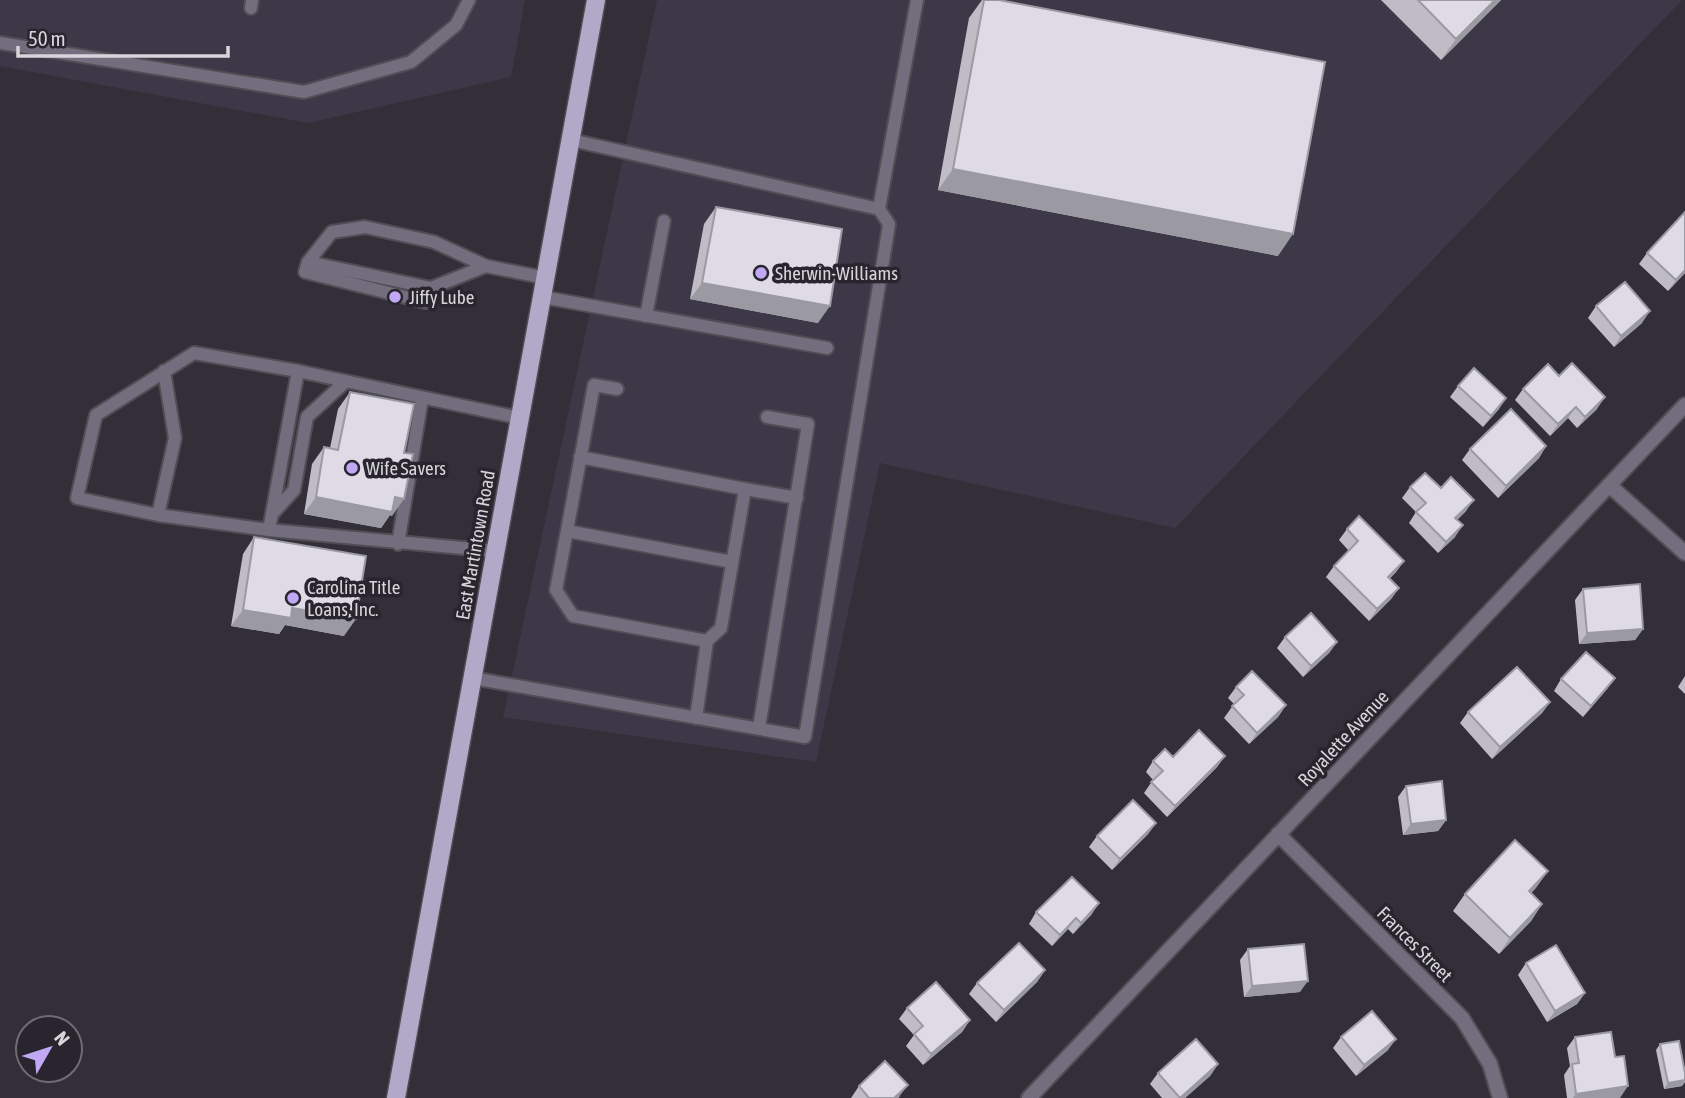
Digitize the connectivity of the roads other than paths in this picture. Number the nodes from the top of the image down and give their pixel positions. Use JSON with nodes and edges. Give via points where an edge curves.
{"nodes":[{"id":1,"x":469,"y":0,"type":"edge"},
{"id":2,"x":596,"y":0,"type":"edge"},
{"id":3,"x":917,"y":0,"type":"edge"},
{"id":4,"x":0,"y":43,"type":"edge"},
{"id":5,"x":571,"y":140,"type":"junction"},
{"id":6,"x":880,"y":209,"type":"junction"},
{"id":7,"x":664,"y":221,"type":"dead end"},
{"id":8,"x":486,"y":265,"type":"junction"},
{"id":9,"x":546,"y":278,"type":"junction"},
{"id":10,"x":542,"y":298,"type":"junction"},
{"id":11,"x":646,"y":316,"type":"junction"},
{"id":12,"x":827,"y":348,"type":"dead end"},
{"id":13,"x":164,"y":371,"type":"junction"},
{"id":14,"x":298,"y":371,"type":"junction"},
{"id":15,"x":345,"y":381,"type":"junction"},
{"id":16,"x":617,"y":389,"type":"dead end"},
{"id":17,"x":422,"y":398,"type":"junction"},
{"id":18,"x":1685,"y":404,"type":"edge"},
{"id":19,"x":767,"y":417,"type":"dead end"},
{"id":20,"x":520,"y":418,"type":"junction"},
{"id":21,"x":580,"y":457,"type":"junction"},
{"id":22,"x":1609,"y":485,"type":"junction"},
{"id":23,"x":745,"y":489,"type":"junction"},
{"id":24,"x":797,"y":498,"type":"junction"},
{"id":25,"x":273,"y":513,"type":"junction"},
{"id":26,"x":158,"y":515,"type":"junction"},
{"id":27,"x":269,"y":530,"type":"junction"},
{"id":28,"x":567,"y":531,"type":"junction"},
{"id":29,"x":397,"y":544,"type":"junction"},
{"id":30,"x":495,"y":551,"type":"junction"},
{"id":31,"x":1685,"y":553,"type":"edge"},
{"id":32,"x":732,"y":562,"type":"junction"},
{"id":33,"x":706,"y":641,"type":"junction"},
{"id":34,"x":472,"y":678,"type":"junction"},
{"id":35,"x":696,"y":718,"type":"junction"},
{"id":36,"x":759,"y":728,"type":"junction"},
{"id":37,"x":1278,"y":834,"type":"junction"},
{"id":38,"x":396,"y":1098,"type":"edge"},
{"id":39,"x":1029,"y":1098,"type":"edge"},
{"id":40,"x":1500,"y":1098,"type":"edge"}],
"edges":[{"from":1,"to":4,"type":"lane","via":[[456,25],[411,62],[304,92]]},
{"from":2,"to":5,"type":"main road","name":"East Martintown Road"},
{"from":3,"to":6,"type":"lane"},
{"from":5,"to":6,"type":"lane"},
{"from":5,"to":9,"type":"main road","name":"East Martintown Road"},
{"from":6,"to":36,"type":"lane","via":[[889,224],[888,232],[805,737]]},
{"from":7,"to":11,"type":"lane"},
{"from":8,"to":8,"type":"lane","via":[[434,242],[365,228],[331,232],[308,262],[431,289]]},
{"from":8,"to":9,"type":"lane"},
{"from":9,"to":10,"type":"main road","name":"East Martintown Road"},
{"from":10,"to":11,"type":"lane"},
{"from":10,"to":20,"type":"main road","name":"East Martintown Road"},
{"from":11,"to":12,"type":"lane"},
{"from":13,"to":14,"type":"lane","via":[[194,353]]},
{"from":13,"to":26,"type":"lane","via":[[175,438]]},
{"from":13,"to":26,"type":"lane","via":[[96,415],[77,498]]},
{"from":14,"to":15,"type":"lane"},
{"from":14,"to":25,"type":"lane"},
{"from":15,"to":17,"type":"lane"},
{"from":15,"to":25,"type":"lane","via":[[307,417],[294,489]]},
{"from":16,"to":21,"type":"lane","via":[[594,385]]},
{"from":17,"to":20,"type":"lane"},
{"from":17,"to":29,"type":"lane"},
{"from":18,"to":22,"type":"street","name":"Royalette Avenue"},
{"from":19,"to":24,"type":"lane","via":[[808,424]]},
{"from":20,"to":30,"type":"main road","name":"East Martintown Road"},
{"from":21,"to":23,"type":"lane"},
{"from":21,"to":28,"type":"lane"},
{"from":22,"to":31,"type":"street"},
{"from":22,"to":37,"type":"street","name":"Royalette Avenue"},
{"from":23,"to":24,"type":"lane"},
{"from":23,"to":32,"type":"lane"},
{"from":24,"to":36,"type":"lane"},
{"from":25,"to":27,"type":"lane"},
{"from":26,"to":27,"type":"lane"},
{"from":27,"to":29,"type":"lane"},
{"from":28,"to":32,"type":"lane"},
{"from":28,"to":33,"type":"lane","via":[[556,590],[573,616]]},
{"from":29,"to":30,"type":"lane"},
{"from":30,"to":34,"type":"main road","name":"East Martintown Road"},
{"from":32,"to":33,"type":"lane","via":[[721,628]]},
{"from":33,"to":35,"type":"lane"},
{"from":34,"to":35,"type":"lane"},
{"from":34,"to":38,"type":"main road","name":"East Martintown Road"},
{"from":35,"to":36,"type":"lane"},
{"from":37,"to":39,"type":"street","name":"Royalette Avenue"},
{"from":37,"to":40,"type":"street","name":"Frances Street","via":[[1462,1018],[1490,1064]]}]}
